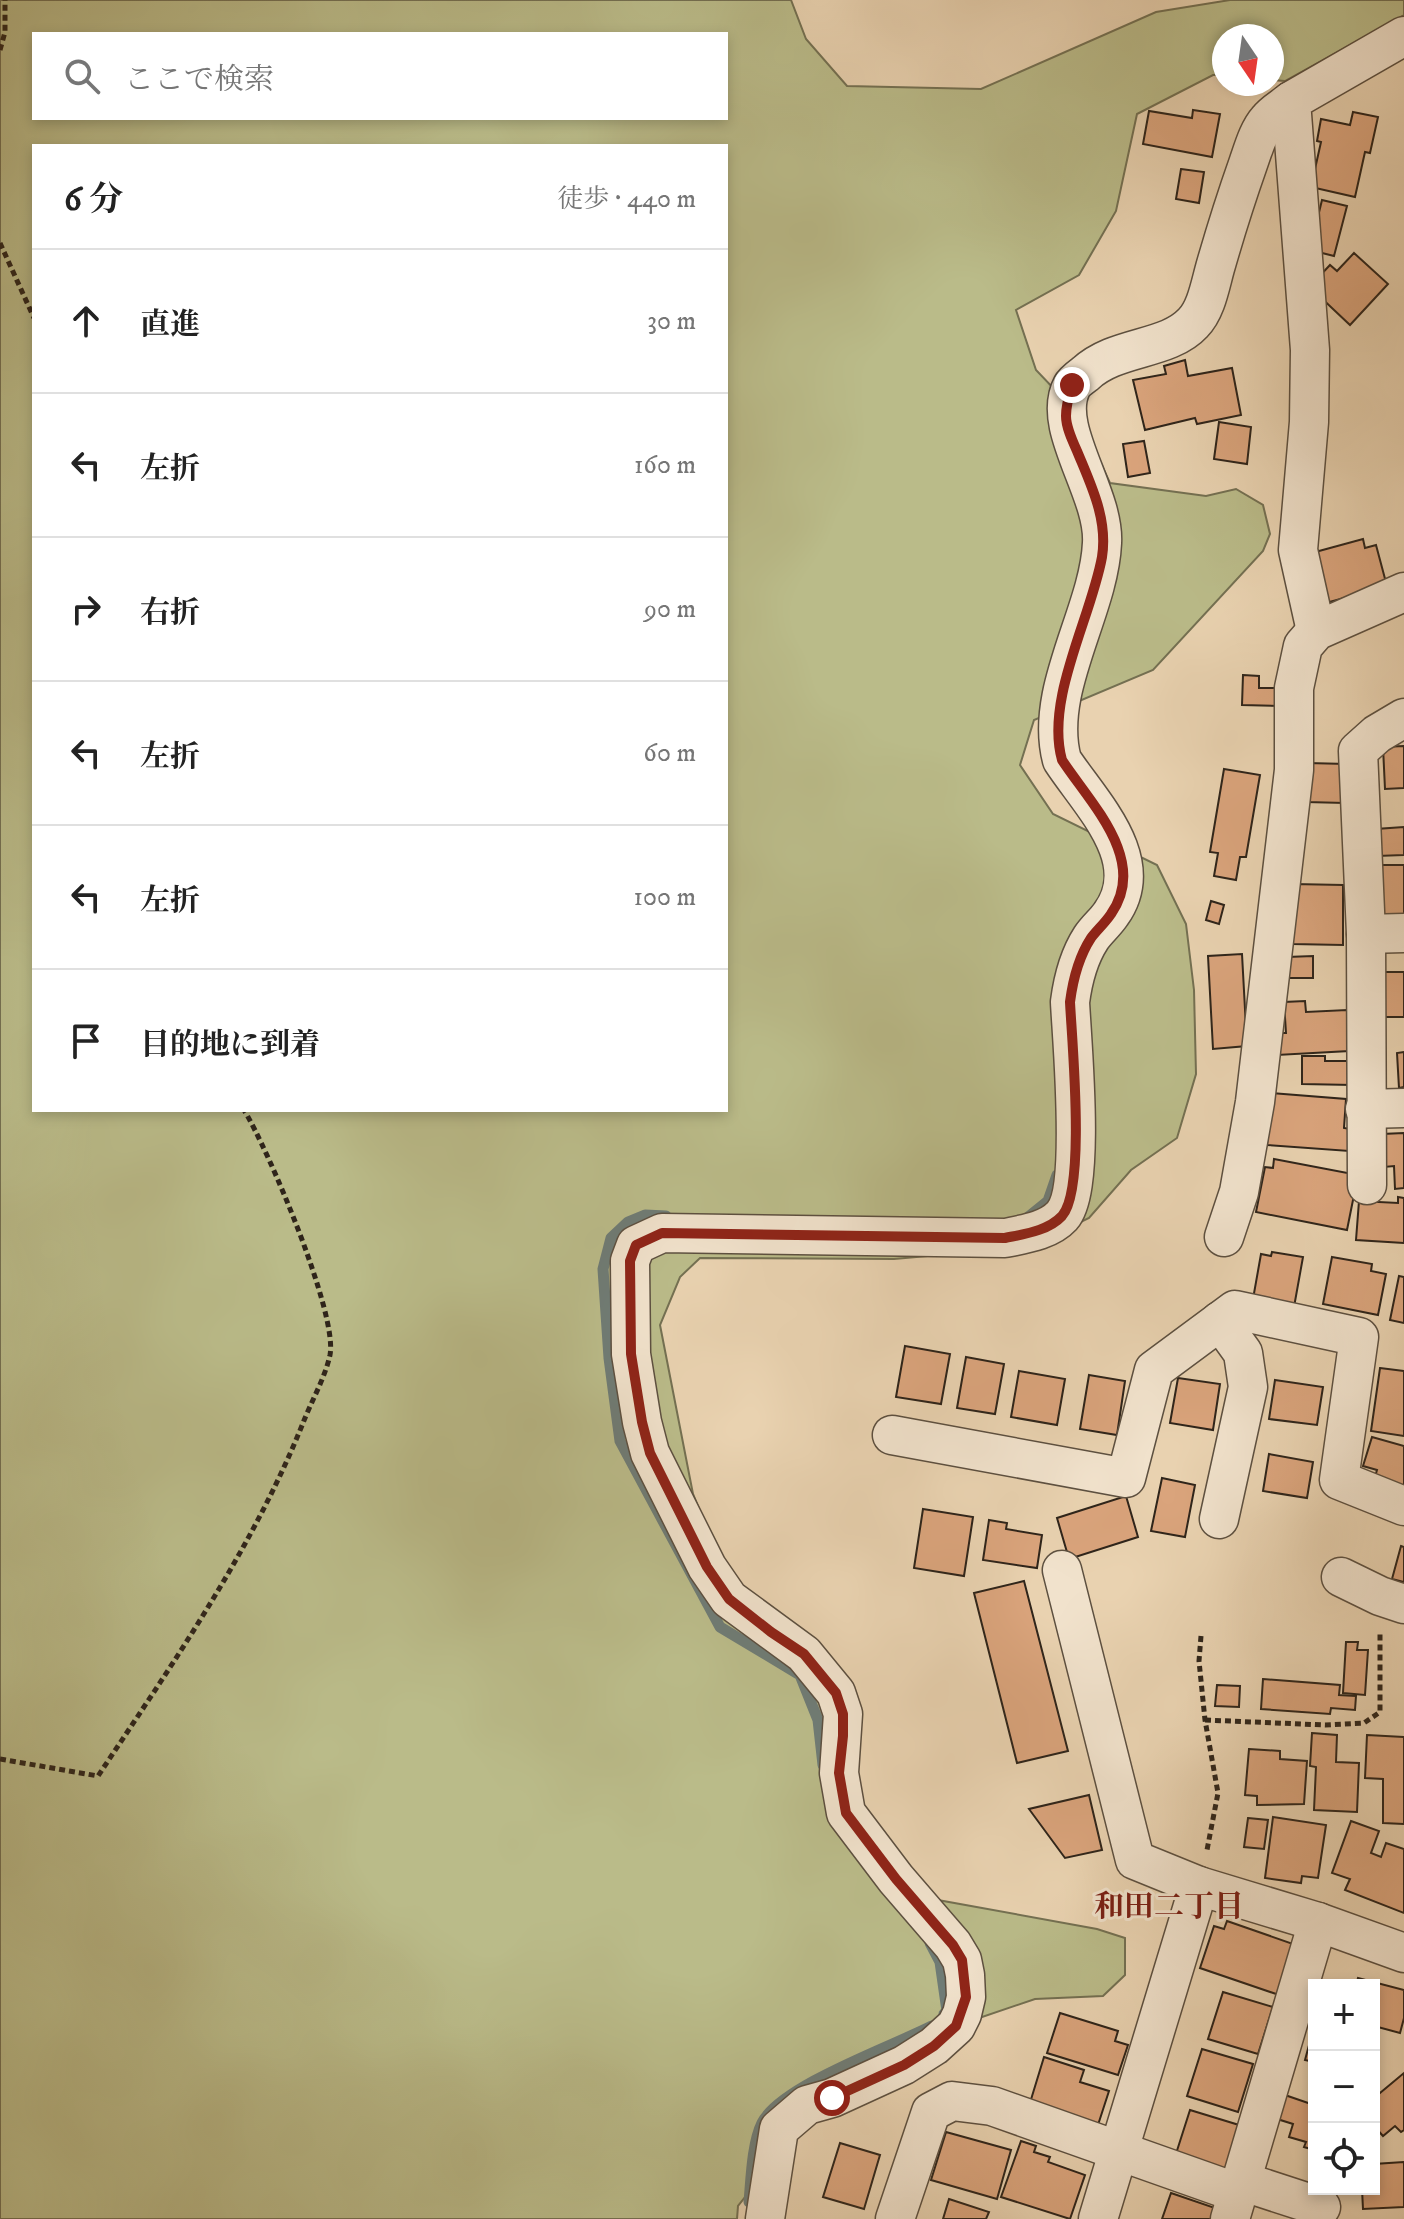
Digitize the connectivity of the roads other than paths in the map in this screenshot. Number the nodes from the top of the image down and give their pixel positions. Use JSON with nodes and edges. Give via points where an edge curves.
{"nodes":[{"id":1,"x":1404,"y":36,"type":"edge"},
{"id":2,"x":1291,"y":101,"type":"junction"},
{"id":3,"x":1404,"y":592,"type":"edge"},
{"id":4,"x":1316,"y":631,"type":"junction"},
{"id":5,"x":1404,"y":718,"type":"edge"},
{"id":6,"x":1404,"y":933,"type":"edge"},
{"id":7,"x":1366,"y":934,"type":"junction"},
{"id":8,"x":1404,"y":1108,"type":"edge"},
{"id":9,"x":1365,"y":1109,"type":"junction"},
{"id":10,"x":1367,"y":1185,"type":"dead end"},
{"id":11,"x":1224,"y":1237,"type":"dead end"},
{"id":12,"x":1220,"y":1321,"type":"junction"},
{"id":13,"x":892,"y":1435,"type":"dead end"},
{"id":14,"x":1404,"y":1506,"type":"edge"},
{"id":15,"x":1219,"y":1519,"type":"dead end"},
{"id":16,"x":1062,"y":1570,"type":"dead end"},
{"id":17,"x":1341,"y":1577,"type":"dead end"},
{"id":18,"x":1392,"y":1600,"type":"edge"},
{"id":19,"x":1199,"y":1886,"type":"junction"},
{"id":20,"x":1318,"y":1922,"type":"junction"},
{"id":21,"x":1404,"y":1953,"type":"edge"},
{"id":22,"x":1120,"y":2150,"type":"junction"},
{"id":23,"x":1236,"y":2198,"type":"edge"},
{"id":24,"x":1321,"y":2207,"type":"dead end"},
{"id":25,"x":765,"y":2219,"type":"edge"},
{"id":26,"x":895,"y":2219,"type":"edge"},
{"id":27,"x":1098,"y":2219,"type":"edge"}],
"edges":[{"from":1,"to":2,"type":"street"},
{"from":2,"to":4,"type":"street","via":[[1310,350],[1298,550]]},
{"from":2,"to":25,"type":"street","via":[[1267,120],[1255,145],[1194,322],[1179,333],[1094,365],[1072,385],[1068,402],[1066,418],[1103,529],[1102,557],[1062,696],[1058,749],[1110,827],[1123,880],[1112,913],[1091,938],[1072,984],[1076,1165],[1068,1208],[1045,1228],[1005,1238],[662,1233],[636,1245],[630,1261],[631,1354],[650,1453],[724,1592],[804,1654],[836,1693],[843,1714],[839,1773],[846,1813],[953,1945],[965,1975],[962,2014],[934,2046],[904,2065],[807,2105],[779,2129]]},
{"from":3,"to":4,"type":"street"},
{"from":4,"to":11,"type":"street","via":[[1303,646],[1294,688],[1294,770],[1255,1102],[1239,1192]]},
{"from":5,"to":7,"type":"street","via":[[1358,751]]},
{"from":6,"to":7,"type":"street"},
{"from":7,"to":9,"type":"street"},
{"from":8,"to":9,"type":"street"},
{"from":9,"to":10,"type":"street"},
{"from":12,"to":13,"type":"street","via":[[1154,1370],[1126,1478]]},
{"from":12,"to":14,"type":"street","via":[[1235,1310],[1359,1337],[1339,1480]]},
{"from":12,"to":15,"type":"street","via":[[1243,1353],[1248,1387]]},
{"from":16,"to":19,"type":"street","via":[[1135,1860]]},
{"from":17,"to":18,"type":"street"},
{"from":19,"to":20,"type":"street"},
{"from":19,"to":22,"type":"street"},
{"from":20,"to":21,"type":"street"},
{"from":20,"to":23,"type":"street"},
{"from":22,"to":23,"type":"street"},
{"from":22,"to":26,"type":"street","via":[[992,2106],[952,2101],[931,2112]]},
{"from":22,"to":27,"type":"street"},
{"from":23,"to":24,"type":"street"}]}
